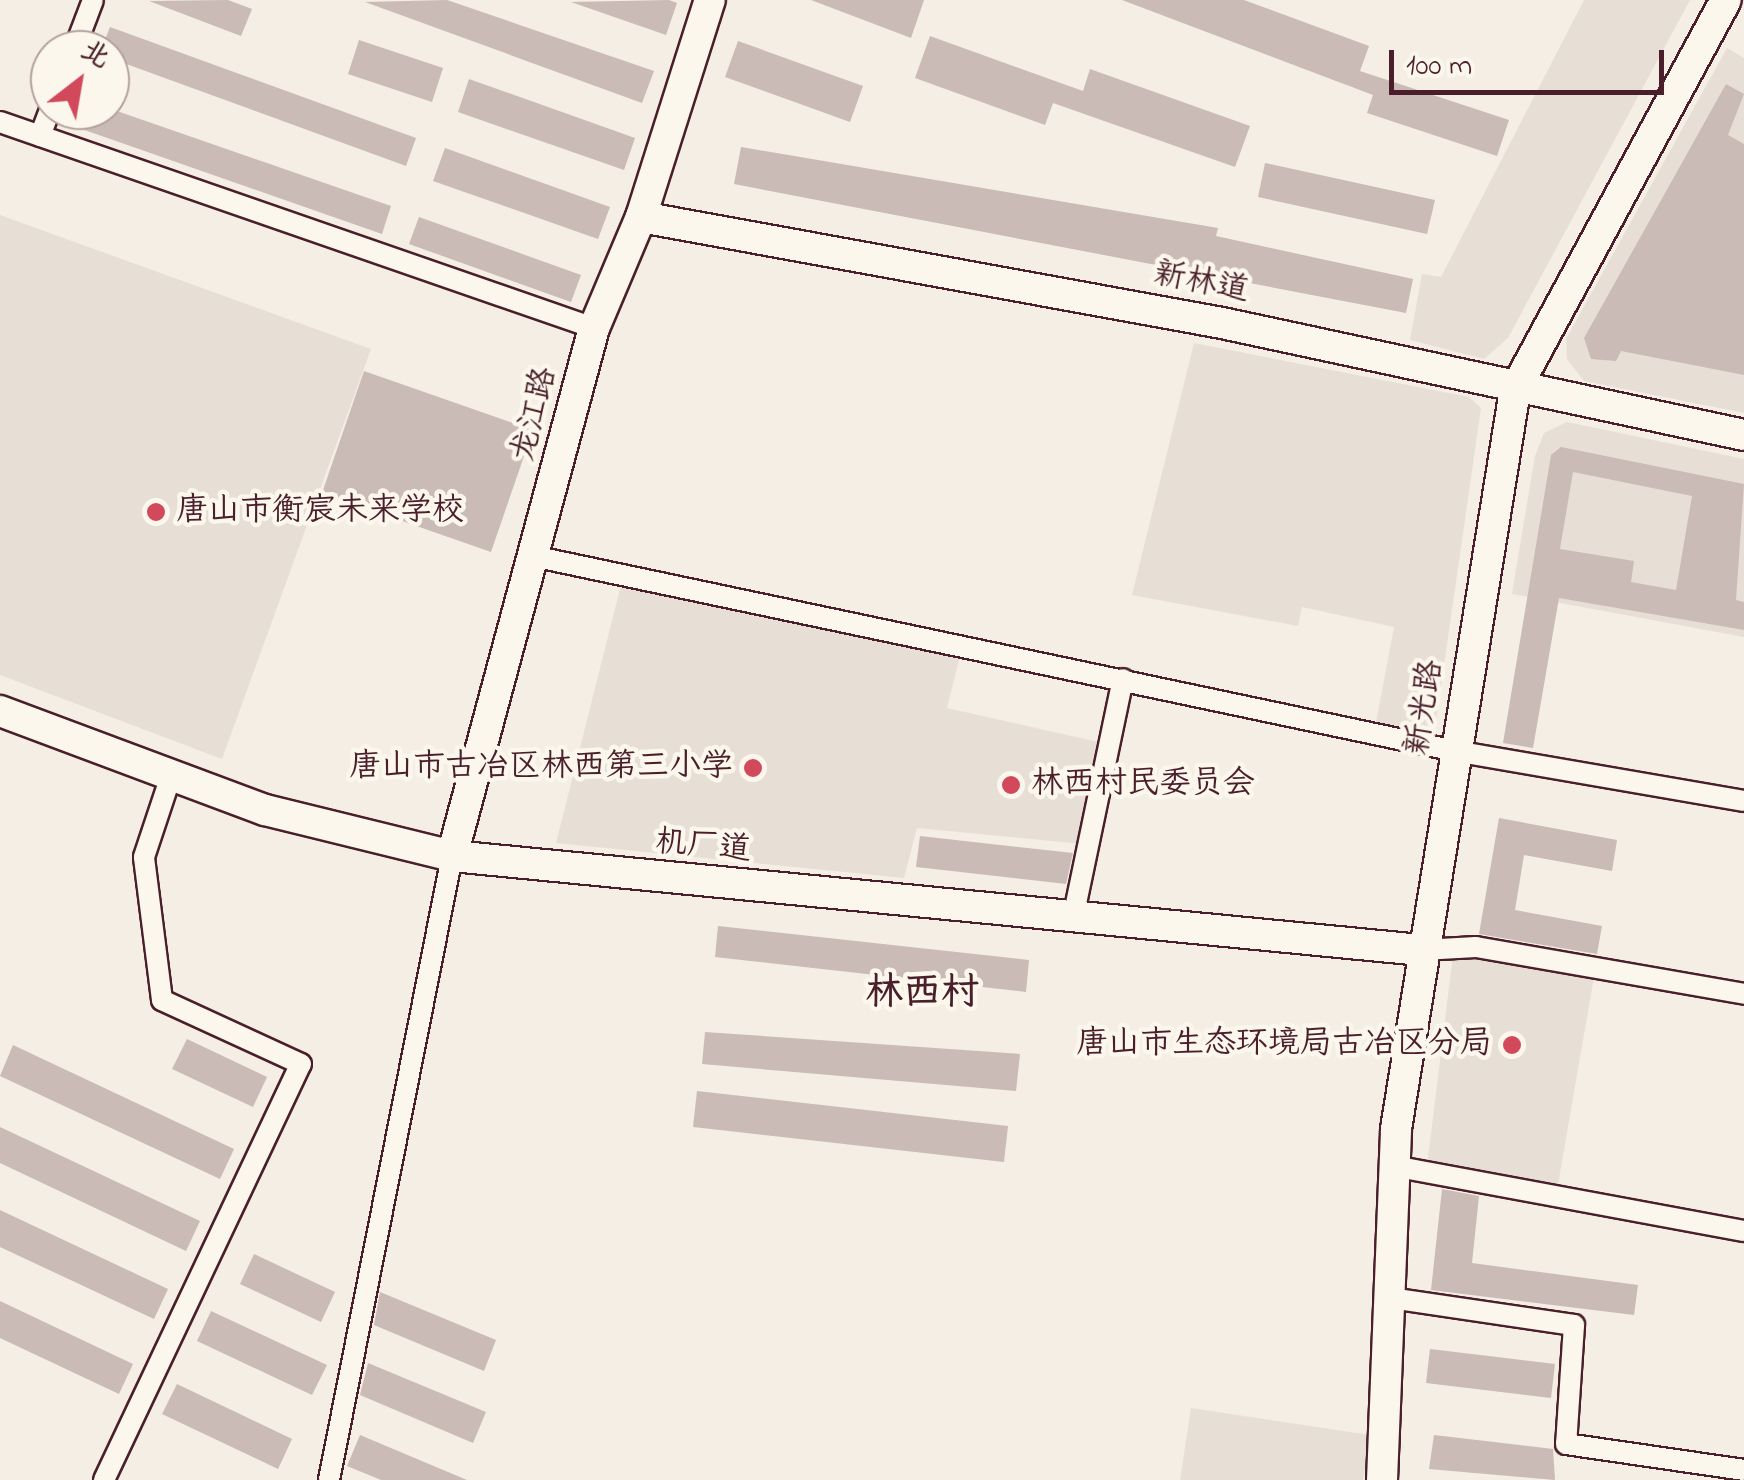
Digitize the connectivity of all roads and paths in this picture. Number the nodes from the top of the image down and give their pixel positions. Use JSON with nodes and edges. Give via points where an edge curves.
{"nodes":[{"id":1,"x":93,"y":0,"type":"edge"},
{"id":2,"x":710,"y":0,"type":"edge"},
{"id":3,"x":1726,"y":0,"type":"edge"},
{"id":4,"x":82,"y":30,"type":"edge"},
{"id":5,"x":0,"y":122,"type":"edge"},
{"id":6,"x":42,"y":130,"type":"edge"},
{"id":7,"x":40,"y":136,"type":"junction"},
{"id":8,"x":641,"y":217,"type":"junction"},
{"id":9,"x":594,"y":328,"type":"junction"},
{"id":10,"x":1514,"y":390,"type":"junction"},
{"id":11,"x":1744,"y":435,"type":"edge"},
{"id":12,"x":537,"y":557,"type":"junction"},
{"id":13,"x":1122,"y":679,"type":"junction"},
{"id":14,"x":0,"y":711,"type":"edge"},
{"id":15,"x":1455,"y":751,"type":"junction"},
{"id":16,"x":170,"y":779,"type":"junction"},
{"id":17,"x":1744,"y":801,"type":"edge"},
{"id":18,"x":452,"y":856,"type":"junction"},
{"id":19,"x":1074,"y":918,"type":"junction"},
{"id":20,"x":1422,"y":950,"type":"junction"},
{"id":21,"x":1744,"y":994,"type":"edge"},
{"id":22,"x":1393,"y":1166,"type":"junction"},
{"id":23,"x":1744,"y":1231,"type":"edge"},
{"id":24,"x":1391,"y":1298,"type":"junction"},
{"id":25,"x":1744,"y":1470,"type":"edge"},
{"id":26,"x":104,"y":1480,"type":"edge"},
{"id":27,"x":329,"y":1480,"type":"edge"},
{"id":28,"x":1382,"y":1480,"type":"edge"}],
"edges":[{"from":1,"to":4,"type":"street"},
{"from":2,"to":8,"type":"street","name":"龙江路"},
{"from":3,"to":10,"type":"street","name":"新光路"},
{"from":5,"to":7,"type":"street"},
{"from":6,"to":7,"type":"street"},
{"from":7,"to":9,"type":"street"},
{"from":8,"to":9,"type":"street","name":"龙江路"},
{"from":8,"to":10,"type":"street","name":"新林道","via":[[1222,323]]},
{"from":9,"to":12,"type":"street","name":"龙江路"},
{"from":10,"to":11,"type":"street","name":"新林道"},
{"from":10,"to":15,"type":"street","name":"新光路"},
{"from":12,"to":13,"type":"street"},
{"from":12,"to":18,"type":"street","name":"龙江路"},
{"from":13,"to":15,"type":"street"},
{"from":13,"to":19,"type":"street"},
{"from":14,"to":16,"type":"street","name":"机厂道"},
{"from":15,"to":17,"type":"street"},
{"from":15,"to":20,"type":"street","name":"新光路"},
{"from":16,"to":18,"type":"street","name":"机厂道"},
{"from":16,"to":26,"type":"street","via":[[144,857],[162,1000],[301,1064]]},
{"from":18,"to":19,"type":"street","name":"机厂道"},
{"from":18,"to":27,"type":"street"},
{"from":19,"to":20,"type":"street","name":"机厂道"},
{"from":20,"to":21,"type":"street","via":[[1476,947]]},
{"from":20,"to":22,"type":"street","name":"新光路"},
{"from":22,"to":23,"type":"street"},
{"from":22,"to":24,"type":"street","name":"新光路"},
{"from":24,"to":25,"type":"street","via":[[1574,1325],[1566,1444]]},
{"from":24,"to":28,"type":"street","name":"新光路"}]}
